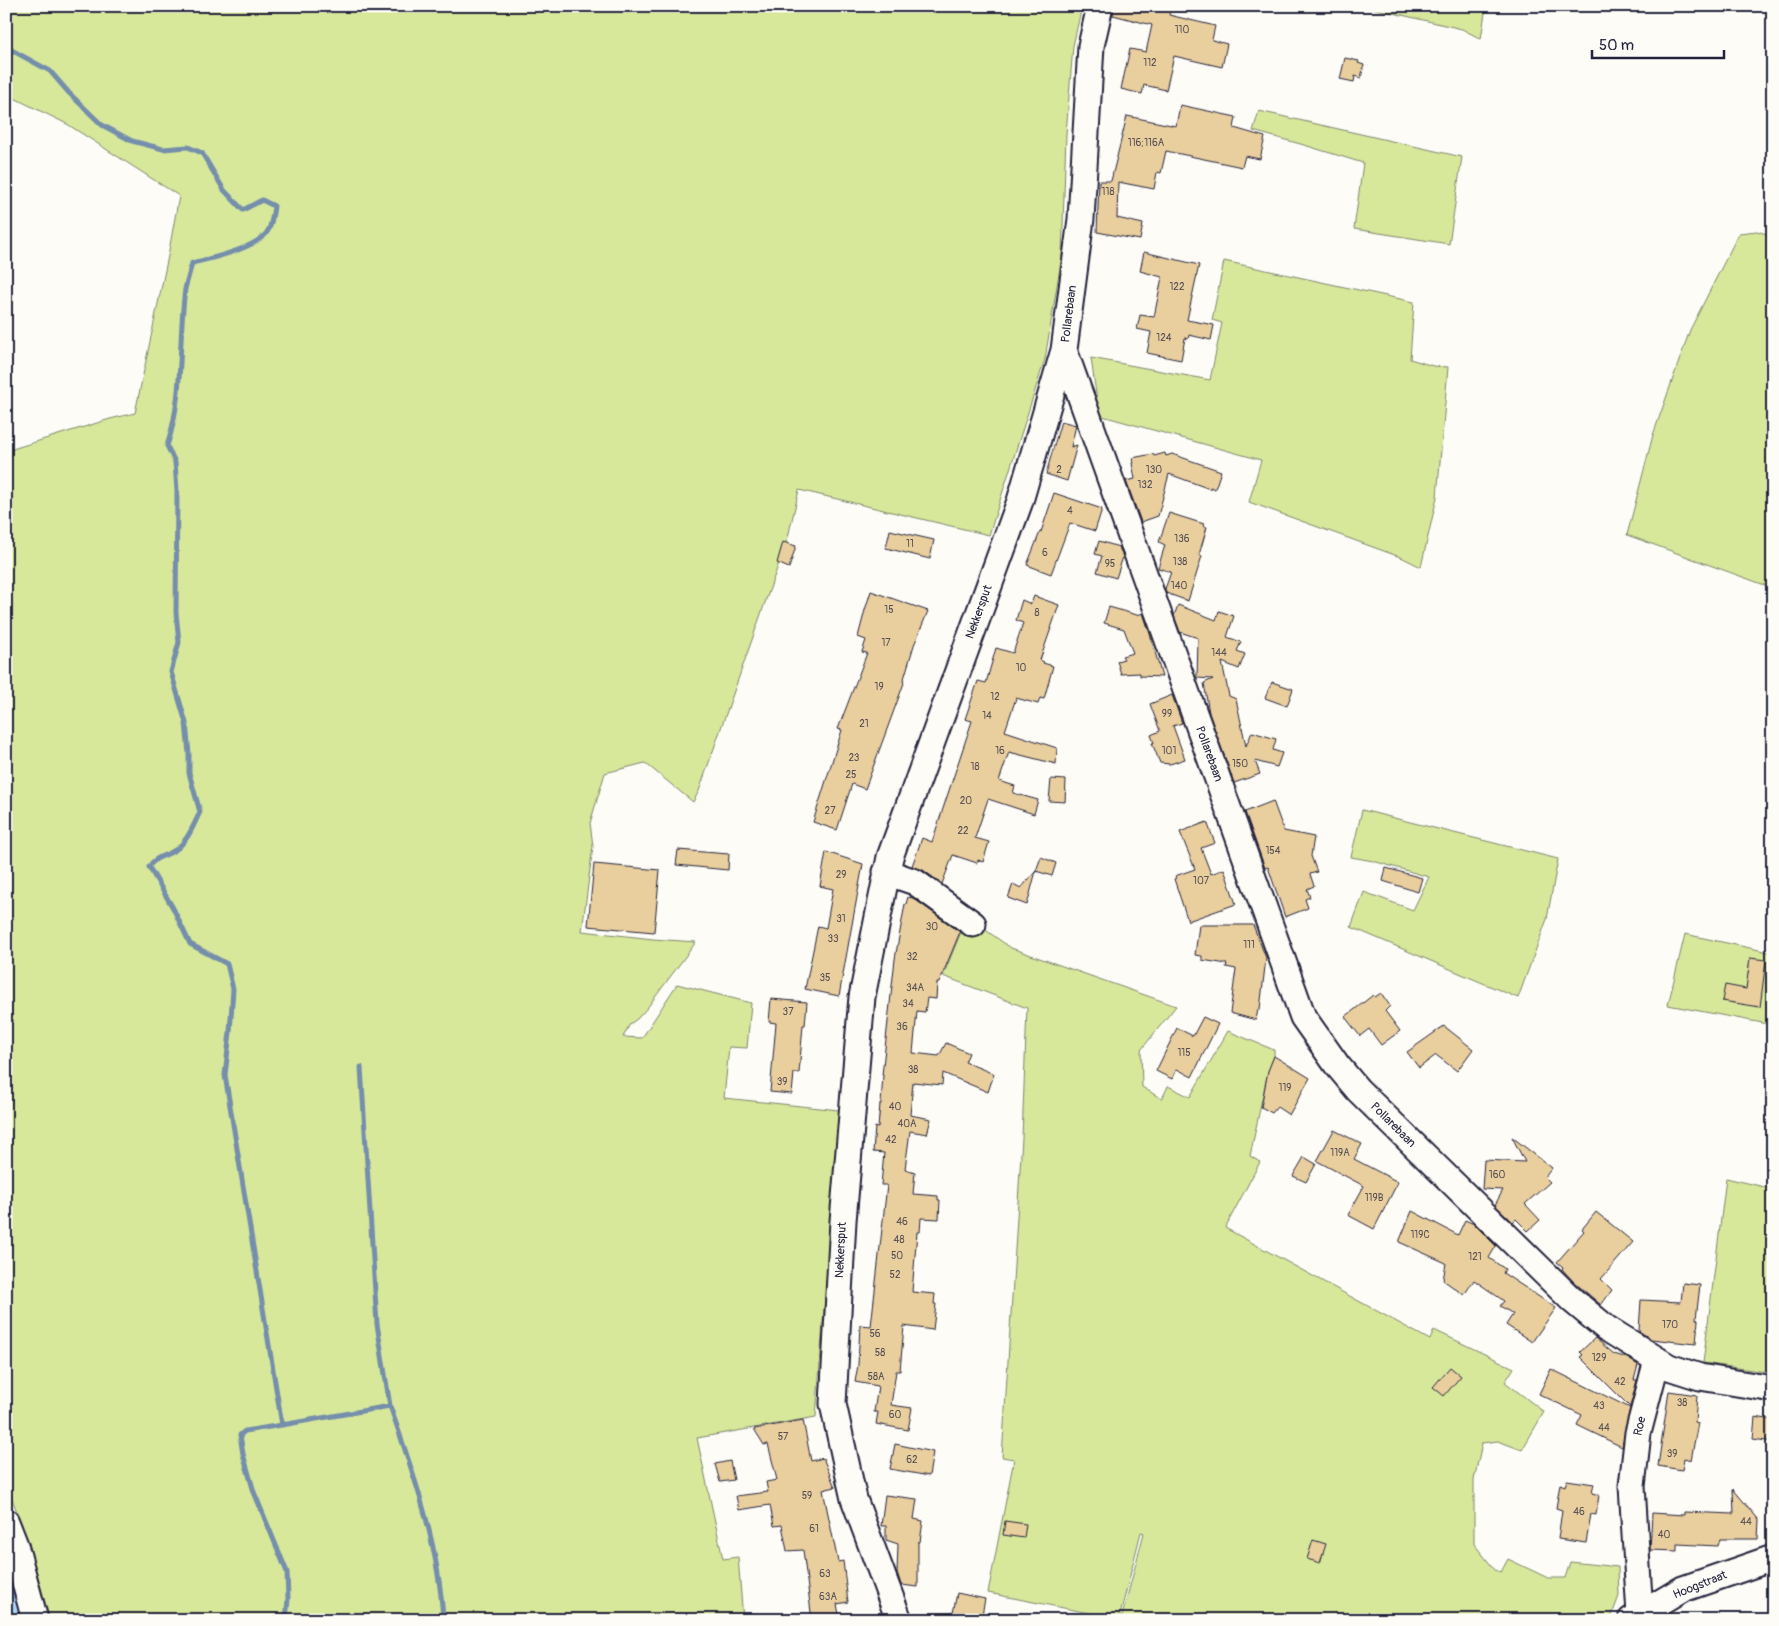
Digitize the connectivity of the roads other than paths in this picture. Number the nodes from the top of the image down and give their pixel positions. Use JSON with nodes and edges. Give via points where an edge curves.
{"nodes":[{"id":1,"x":1100,"y":6,"type":"edge"},
{"id":2,"x":1064,"y":350,"type":"junction"},
{"id":3,"x":886,"y":872,"type":"junction"},
{"id":4,"x":973,"y":924,"type":"dead end"},
{"id":5,"x":1657,"y":1360,"type":"junction"},
{"id":6,"x":1773,"y":1389,"type":"edge"},
{"id":7,"x":6,"y":1522,"type":"edge"},
{"id":8,"x":1773,"y":1558,"type":"edge"},
{"id":9,"x":1635,"y":1617,"type":"edge"},
{"id":10,"x":35,"y":1620,"type":"edge"},
{"id":11,"x":900,"y":1620,"type":"edge"}],
"edges":[{"from":1,"to":2,"type":"street","name":"Pollarebaan","via":[[1091,46],[1081,219]]},
{"from":2,"to":3,"type":"street","name":"Nekkersput","via":[[1020,501]]},
{"from":2,"to":5,"type":"street","name":"Pollarebaan","via":[[1303,1017],[1358,1090],[1572,1300],[1606,1328]]},
{"from":3,"to":4,"type":"street","via":[[915,882]]},
{"from":3,"to":11,"type":"street","name":"Nekkersput","via":[[862,997],[843,1221],[833,1404],[854,1499]]},
{"from":5,"to":6,"type":"street","via":[[1700,1377]]},
{"from":5,"to":9,"type":"street","name":"Roe","via":[[1638,1432],[1632,1486]]},
{"from":7,"to":10,"type":"street"},
{"from":8,"to":9,"type":"street","name":"Hoogstraat","via":[[1683,1589]]}]}
